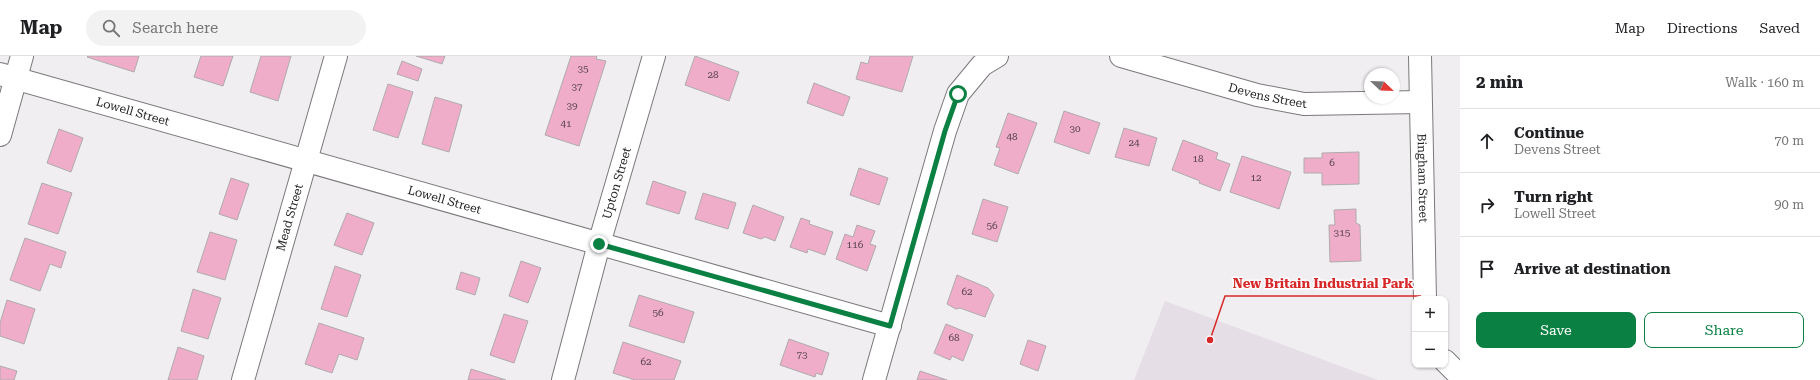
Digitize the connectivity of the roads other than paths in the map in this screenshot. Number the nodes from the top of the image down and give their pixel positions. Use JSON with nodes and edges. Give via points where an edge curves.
{"nodes":[{"id":1,"x":22,"y":56,"type":"edge"},
{"id":2,"x":336,"y":56,"type":"edge"},
{"id":3,"x":654,"y":56,"type":"edge"},
{"id":4,"x":997,"y":56,"type":"edge"},
{"id":5,"x":1121,"y":56,"type":"edge"},
{"id":6,"x":1420,"y":56,"type":"edge"},
{"id":7,"x":8,"y":76,"type":"edge"},
{"id":8,"x":1420,"y":102,"type":"junction"},
{"id":9,"x":0,"y":135,"type":"edge"},
{"id":10,"x":307,"y":162,"type":"junction"},
{"id":11,"x":599,"y":244,"type":"junction"},
{"id":12,"x":1426,"y":296,"type":"edge"},
{"id":13,"x":890,"y":326,"type":"junction"},
{"id":14,"x":243,"y":380,"type":"edge"},
{"id":15,"x":563,"y":380,"type":"edge"},
{"id":16,"x":874,"y":380,"type":"edge"}],
"edges":[{"from":1,"to":7,"type":"street"},
{"from":2,"to":10,"type":"street","name":"Mead Street"},
{"from":3,"to":11,"type":"street","name":"Upton Street"},
{"from":4,"to":13,"type":"street","via":[[982,65],[958,94],[945,131]]},
{"from":5,"to":8,"type":"street","name":"Devens Street","via":[[1257,95],[1304,104]]},
{"from":6,"to":8,"type":"street","name":"Bingham Street"},
{"from":7,"to":9,"type":"street"},
{"from":7,"to":10,"type":"street","name":"Lowell Street"},
{"from":8,"to":12,"type":"street","name":"Bingham Street"},
{"from":10,"to":11,"type":"street","name":"Lowell Street"},
{"from":10,"to":14,"type":"street","name":"Mead Street"},
{"from":11,"to":13,"type":"street","name":"Lowell Street"},
{"from":11,"to":15,"type":"street","name":"Upton Street"},
{"from":13,"to":16,"type":"street"}]}
